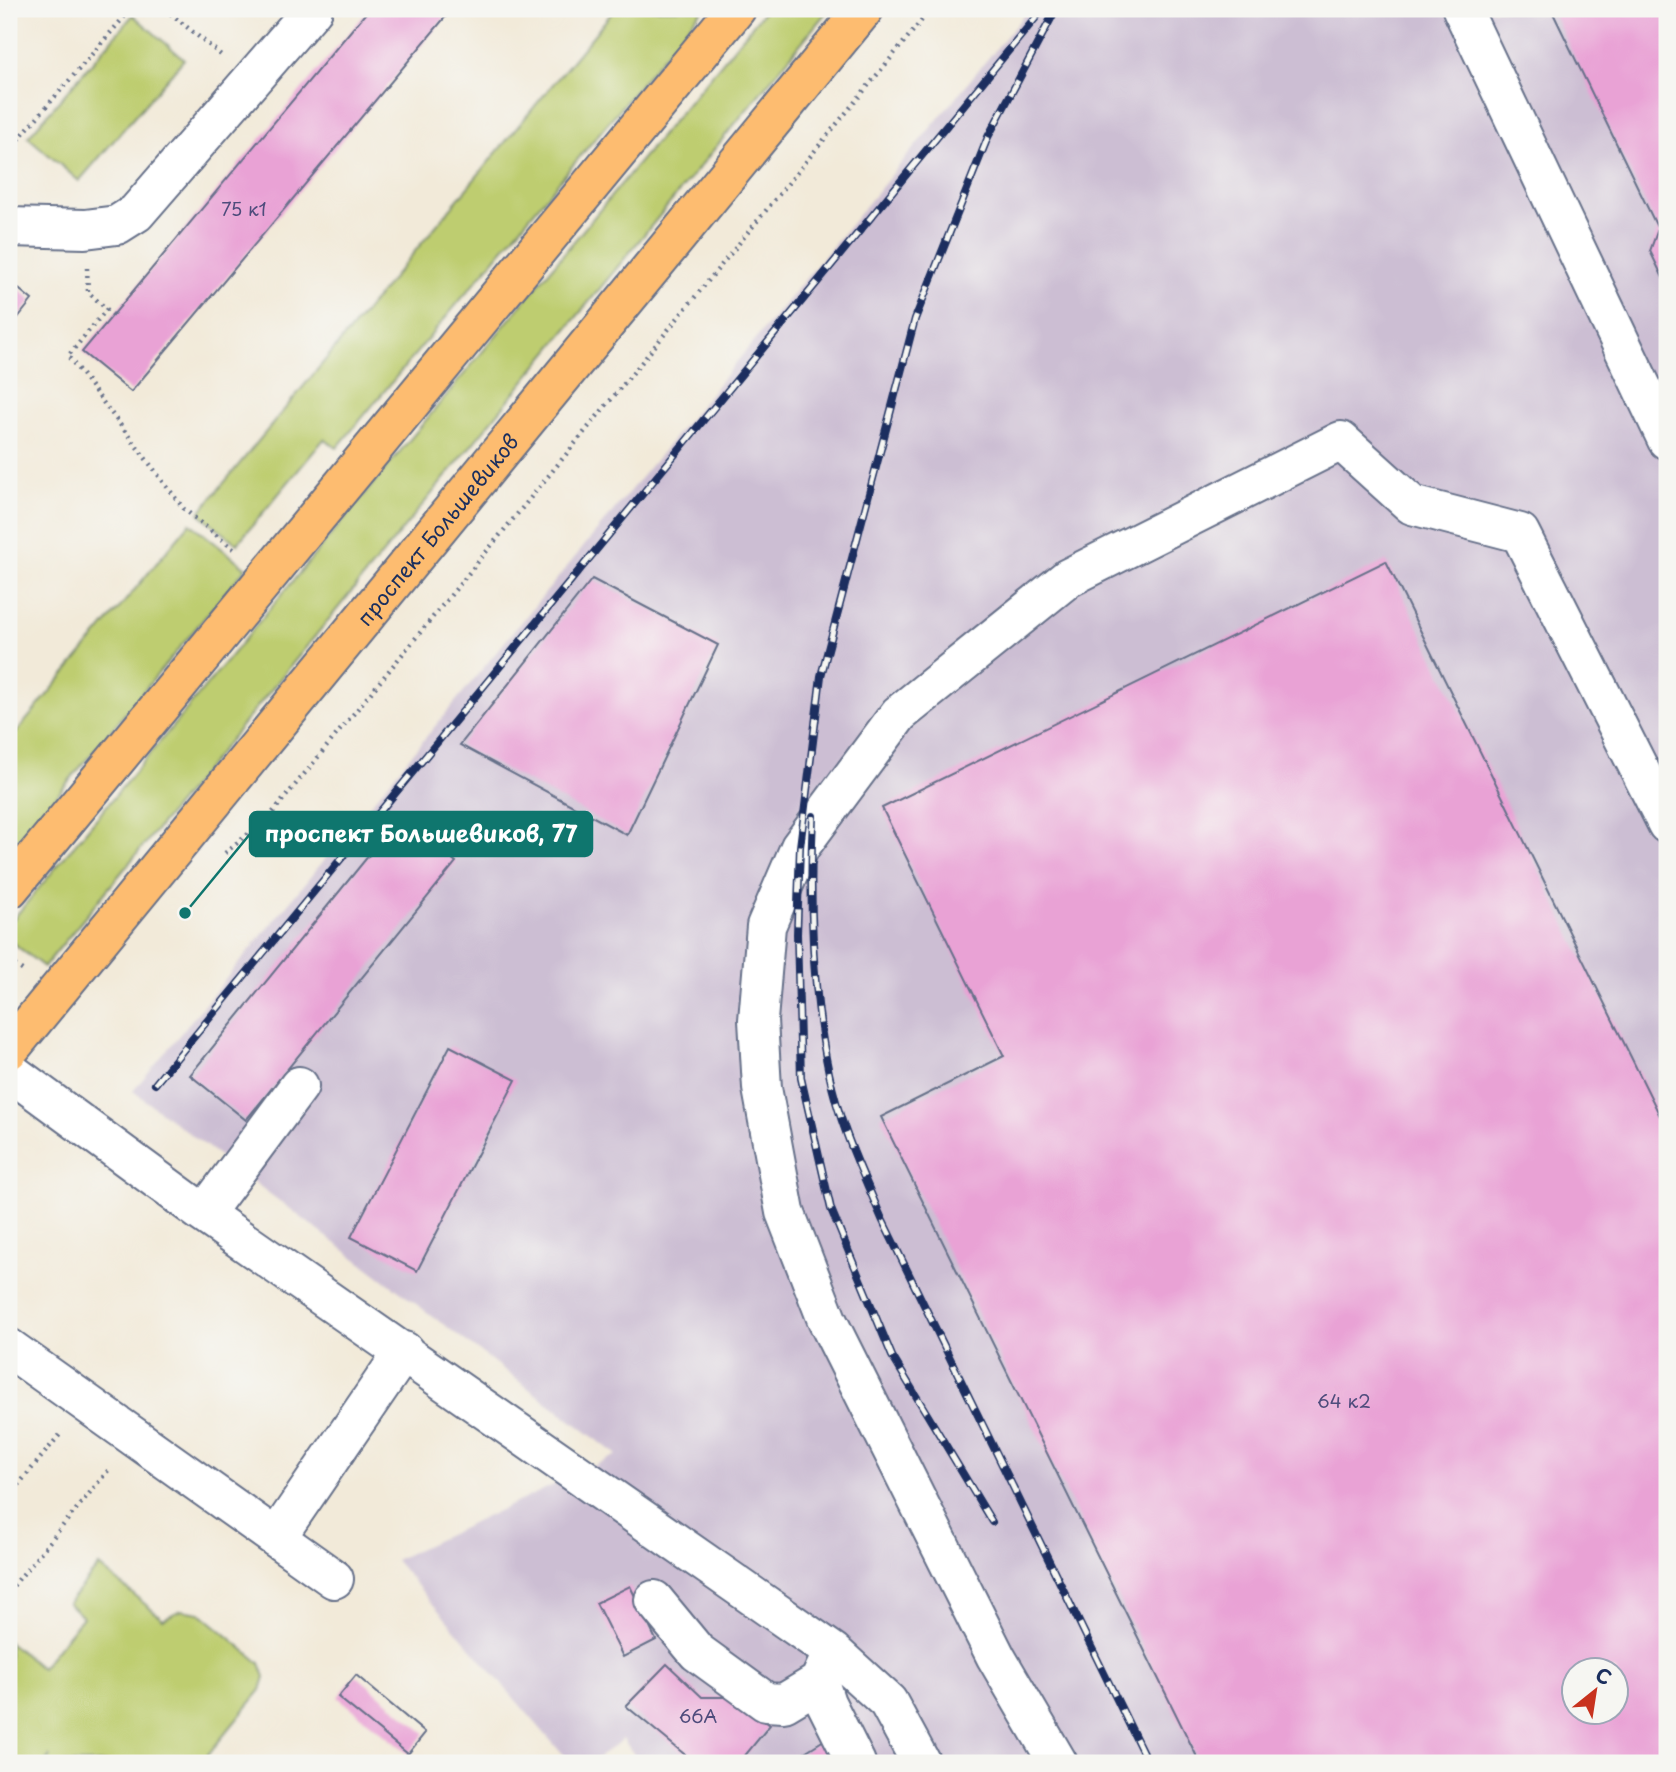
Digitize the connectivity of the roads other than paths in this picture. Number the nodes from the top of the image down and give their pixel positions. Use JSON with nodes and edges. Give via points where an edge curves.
{"nodes":[{"id":1,"x":313,"y":9,"type":"edge"},
{"id":2,"x":736,"y":9,"type":"edge"},
{"id":3,"x":864,"y":9,"type":"edge"},
{"id":4,"x":1462,"y":9,"type":"edge"},
{"id":5,"x":9,"y":227,"type":"edge"},
{"id":6,"x":1667,"y":440,"type":"edge"},
{"id":7,"x":1667,"y":824,"type":"edge"},
{"id":8,"x":9,"y":889,"type":"edge"},
{"id":9,"x":9,"y":1050,"type":"edge"},
{"id":10,"x":9,"y":1071,"type":"edge"},
{"id":11,"x":299,"y":1086,"type":"dead end"},
{"id":12,"x":204,"y":1214,"type":"junction"},
{"id":13,"x":9,"y":1349,"type":"edge"},
{"id":14,"x":404,"y":1351,"type":"junction"},
{"id":15,"x":276,"y":1538,"type":"junction"},
{"id":16,"x":334,"y":1579,"type":"dead end"},
{"id":17,"x":654,"y":1600,"type":"dead end"},
{"id":18,"x":826,"y":1667,"type":"junction"},
{"id":19,"x":856,"y":1763,"type":"edge"},
{"id":20,"x":921,"y":1763,"type":"edge"},
{"id":21,"x":1058,"y":1763,"type":"edge"}],
"edges":[{"from":1,"to":5,"type":"street","via":[[136,213],[117,225],[85,229]]},
{"from":2,"to":8,"type":"main road"},
{"from":3,"to":9,"type":"main road","name":"проспект Большевиков"},
{"from":4,"to":6,"type":"street"},
{"from":7,"to":21,"type":"street","via":[[1520,533],[1412,505],[1341,441],[1068,578],[899,715],[800,847],[766,926],[758,1020],[762,1088],[785,1212],[827,1320],[996,1657]]},
{"from":10,"to":12,"type":"street"},
{"from":11,"to":12,"type":"street"},
{"from":12,"to":14,"type":"street"},
{"from":13,"to":15,"type":"street"},
{"from":14,"to":15,"type":"street"},
{"from":14,"to":18,"type":"street"},
{"from":15,"to":16,"type":"street"},
{"from":17,"to":18,"type":"street","via":[[697,1652],[766,1702],[785,1703]]},
{"from":18,"to":19,"type":"street","via":[[826,1703]]},
{"from":18,"to":20,"type":"street","via":[[888,1702]]}]}
